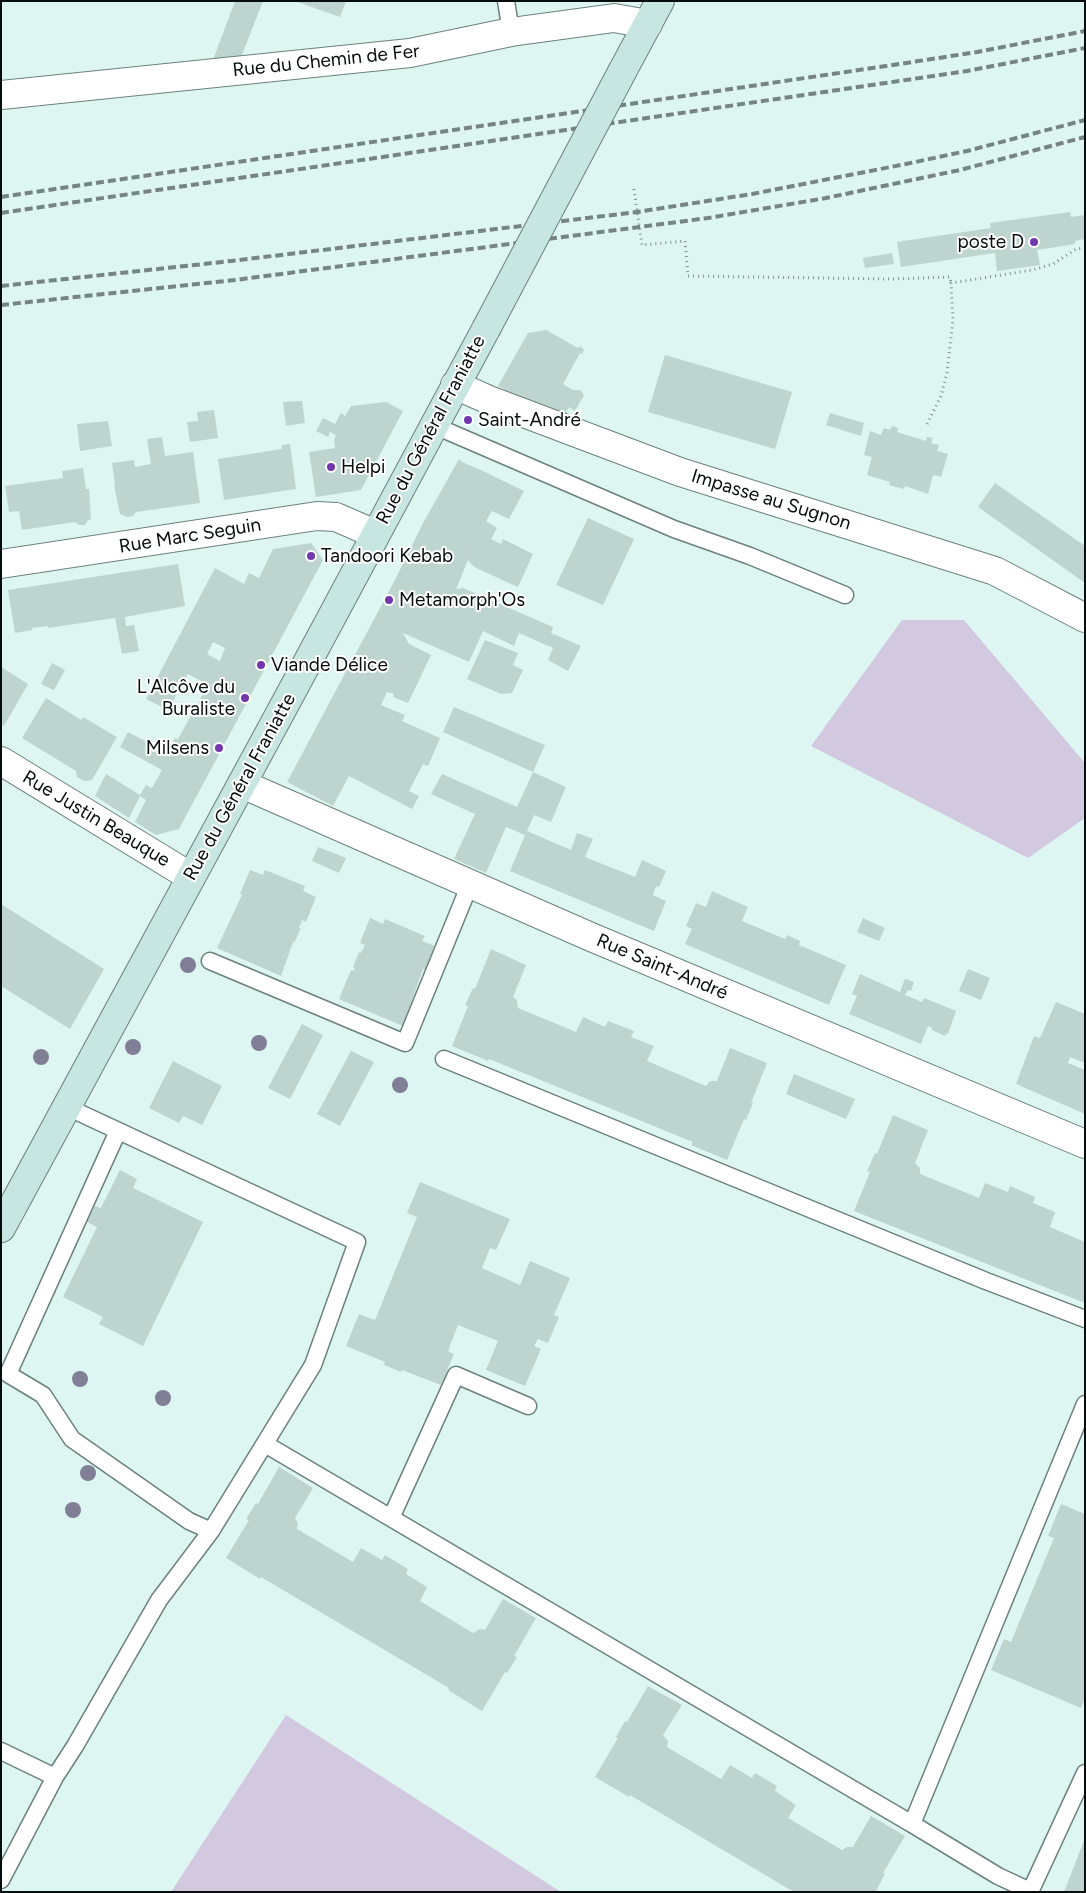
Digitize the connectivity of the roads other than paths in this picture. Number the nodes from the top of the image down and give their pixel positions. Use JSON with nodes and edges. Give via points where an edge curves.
{"nodes":[{"id":1,"x":506,"y":1,"type":"edge"},
{"id":2,"x":654,"y":13,"type":"edge"},
{"id":3,"x":511,"y":32,"type":"junction"},
{"id":4,"x":1,"y":96,"type":"edge"},
{"id":5,"x":455,"y":385,"type":"junction"},
{"id":6,"x":433,"y":425,"type":"junction"},
{"id":7,"x":375,"y":534,"type":"junction"},
{"id":8,"x":1,"y":564,"type":"edge"},
{"id":9,"x":845,"y":595,"type":"dead end"},
{"id":10,"x":1085,"y":618,"type":"edge"},
{"id":11,"x":1,"y":761,"type":"edge"},
{"id":12,"x":242,"y":784,"type":"junction"},
{"id":13,"x":191,"y":877,"type":"junction"},
{"id":14,"x":470,"y":884,"type":"junction"},
{"id":15,"x":210,"y":961,"type":"dead end"},
{"id":16,"x":444,"y":1059,"type":"dead end"},
{"id":17,"x":66,"y":1107,"type":"junction"},
{"id":18,"x":118,"y":1130,"type":"junction"},
{"id":19,"x":1085,"y":1144,"type":"edge"},
{"id":20,"x":1,"y":1228,"type":"edge"},
{"id":21,"x":1085,"y":1319,"type":"edge"},
{"id":22,"x":1085,"y":1404,"type":"edge"},
{"id":23,"x":528,"y":1406,"type":"dead end"},
{"id":24,"x":265,"y":1444,"type":"junction"},
{"id":25,"x":391,"y":1518,"type":"junction"},
{"id":26,"x":211,"y":1532,"type":"junction"},
{"id":27,"x":1,"y":1751,"type":"edge"},
{"id":28,"x":1085,"y":1773,"type":"edge"},
{"id":29,"x":55,"y":1777,"type":"junction"},
{"id":30,"x":912,"y":1824,"type":"junction"},
{"id":31,"x":1,"y":1880,"type":"edge"},
{"id":32,"x":1030,"y":1891,"type":"edge"}],
"edges":[{"from":1,"to":3,"type":"lane"},
{"from":2,"to":3,"type":"street","name":"Rue du Chemin de Fer"},
{"from":2,"to":5,"type":"main road","name":"Rue du Général Franiatte","bridge":true},
{"from":3,"to":4,"type":"street","name":"Rue du Chemin de Fer","via":[[410,53]]},
{"from":5,"to":6,"type":"main road","name":"Rue du Général Franiatte"},
{"from":5,"to":10,"type":"street","name":"Impasse au Sugnon","via":[[680,472],[995,571]]},
{"from":6,"to":7,"type":"main road","name":"Rue du Général Franiatte"},
{"from":6,"to":9,"type":"lane","via":[[674,529]]},
{"from":7,"to":8,"type":"street","name":"Rue Marc Seguin","via":[[336,517],[318,516]]},
{"from":7,"to":12,"type":"main road","name":"Rue du Général Franiatte"},
{"from":11,"to":13,"type":"street","name":"Rue Justin Beauque"},
{"from":12,"to":13,"type":"main road","name":"Rue du Général Franiatte"},
{"from":12,"to":14,"type":"street","name":"Rue Saint-André"},
{"from":13,"to":17,"type":"main road","name":"Rue du Général Franiatte"},
{"from":14,"to":15,"type":"lane","via":[[405,1042]]},
{"from":14,"to":19,"type":"street","name":"Rue Saint-André"},
{"from":16,"to":21,"type":"lane"},
{"from":17,"to":18,"type":"lane"},
{"from":17,"to":20,"type":"main road","name":"Rue du Général Franiatte"},
{"from":18,"to":24,"type":"lane","via":[[356,1242],[313,1365]]},
{"from":18,"to":26,"type":"lane","via":[[8,1374],[43,1395],[72,1439],[190,1521]]},
{"from":22,"to":30,"type":"lane"},
{"from":23,"to":25,"type":"lane","via":[[456,1375]]},
{"from":24,"to":25,"type":"lane"},
{"from":24,"to":26,"type":"lane"},
{"from":25,"to":30,"type":"lane"},
{"from":26,"to":29,"type":"lane","via":[[159,1600]]},
{"from":27,"to":29,"type":"lane"},
{"from":28,"to":32,"type":"lane"},
{"from":29,"to":31,"type":"lane"},
{"from":30,"to":32,"type":"lane","via":[[998,1876]]}]}
